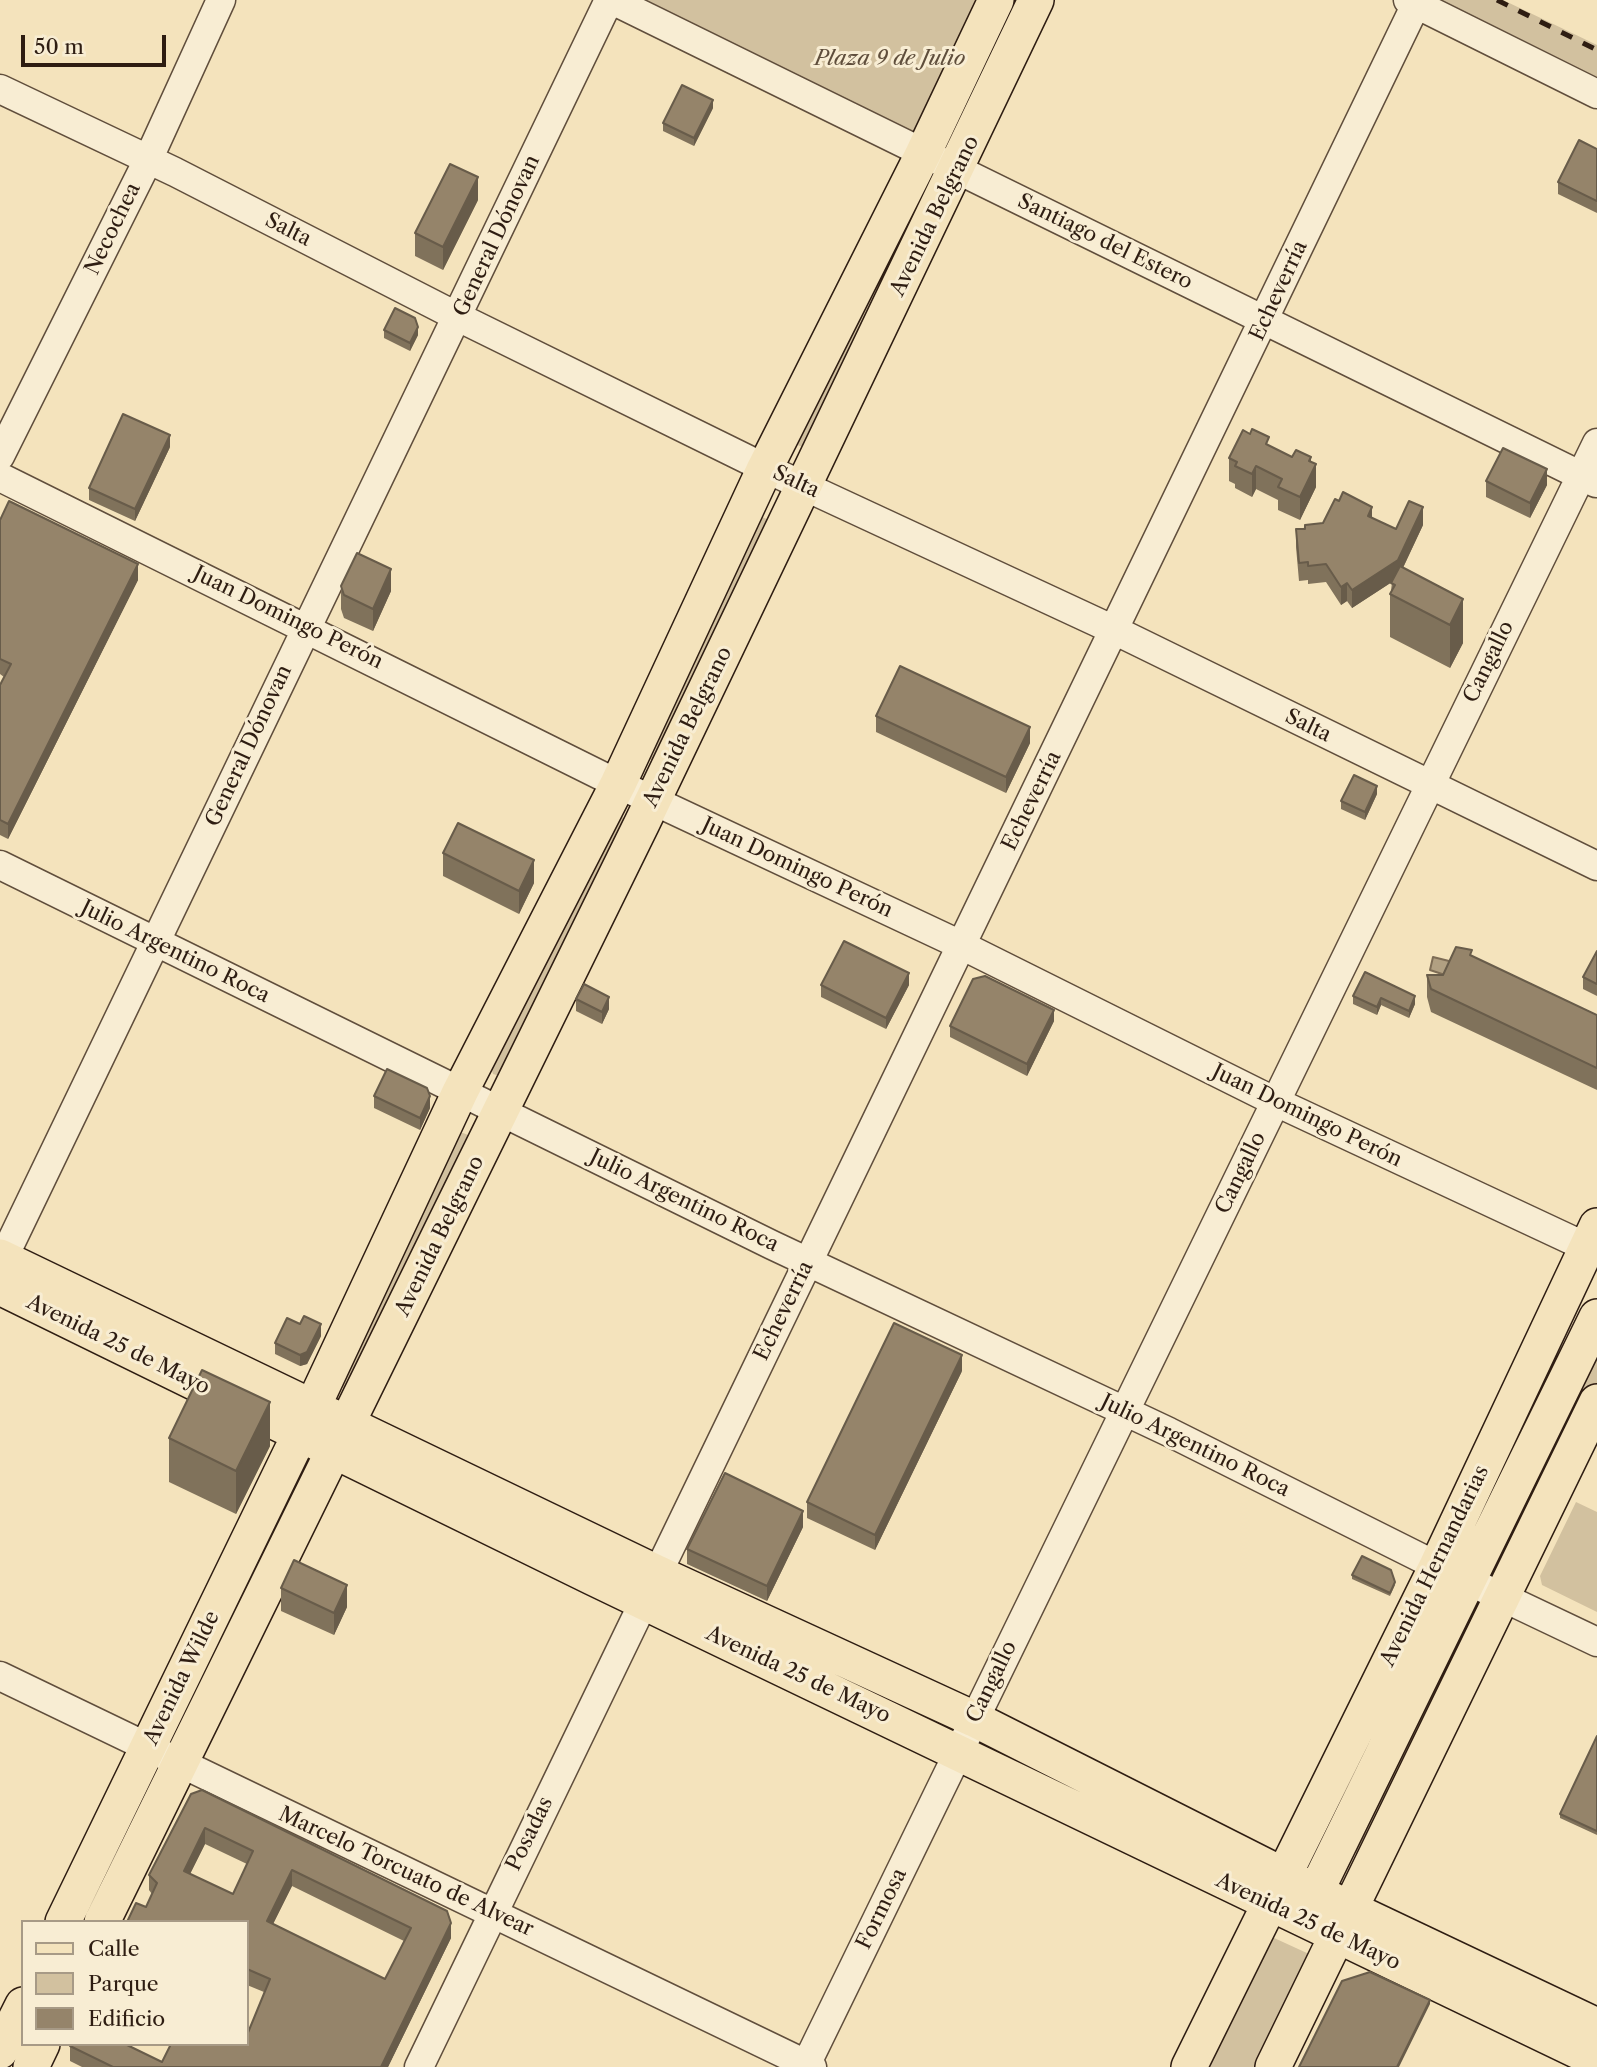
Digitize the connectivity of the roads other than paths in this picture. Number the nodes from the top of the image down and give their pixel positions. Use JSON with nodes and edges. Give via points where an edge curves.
{"nodes":[{"id":1,"x":221,"y":0,"type":"edge"},
{"id":2,"x":611,"y":0,"type":"edge"},
{"id":3,"x":996,"y":0,"type":"edge"},
{"id":4,"x":1036,"y":0,"type":"edge"},
{"id":5,"x":1414,"y":1,"type":"edge"},
{"id":6,"x":0,"y":89,"type":"edge"},
{"id":7,"x":1597,"y":94,"type":"edge"},
{"id":8,"x":923,"y":154,"type":"junction"},
{"id":9,"x":148,"y":160,"type":"junction"},
{"id":10,"x":958,"y":170,"type":"junction"},
{"id":11,"x":458,"y":317,"type":"junction"},
{"id":12,"x":1265,"y":320,"type":"junction"},
{"id":13,"x":1597,"y":443,"type":"edge"},
{"id":14,"x":0,"y":456,"type":"edge"},
{"id":15,"x":765,"y":468,"type":"junction"},
{"id":16,"x":0,"y":478,"type":"edge"},
{"id":17,"x":1589,"y":480,"type":"edge"},
{"id":18,"x":804,"y":486,"type":"junction"},
{"id":19,"x":306,"y":626,"type":"junction"},
{"id":20,"x":1114,"y":630,"type":"junction"},
{"id":21,"x":618,"y":784,"type":"junction"},
{"id":22,"x":1428,"y":785,"type":"junction"},
{"id":23,"x":652,"y":800,"type":"junction"},
{"id":24,"x":0,"y":865,"type":"edge"},
{"id":25,"x":1597,"y":866,"type":"edge"},
{"id":26,"x":156,"y":943,"type":"junction"},
{"id":27,"x":963,"y":946,"type":"junction"},
{"id":28,"x":460,"y":1091,"type":"junction"},
{"id":29,"x":1276,"y":1102,"type":"junction"},
{"id":30,"x":501,"y":1112,"type":"junction"},
{"id":31,"x":1594,"y":1242,"type":"edge"},
{"id":32,"x":808,"y":1262,"type":"junction"},
{"id":33,"x":1,"y":1267,"type":"edge"},
{"id":34,"x":1597,"y":1317,"type":"edge"},
{"id":35,"x":1597,"y":1402,"type":"edge"},
{"id":36,"x":1124,"y":1411,"type":"junction"},
{"id":37,"x":306,"y":1421,"type":"junction"},
{"id":38,"x":342,"y":1437,"type":"junction"},
{"id":39,"x":1437,"y":1566,"type":"junction"},
{"id":40,"x":1468,"y":1579,"type":"junction"},
{"id":41,"x":650,"y":1587,"type":"junction"},
{"id":42,"x":1500,"y":1595,"type":"junction"},
{"id":43,"x":1597,"y":1642,"type":"edge"},
{"id":44,"x":0,"y":1676,"type":"edge"},
{"id":45,"x":974,"y":1719,"type":"junction"},
{"id":46,"x":959,"y":1751,"type":"junction"},
{"id":47,"x":163,"y":1756,"type":"junction"},
{"id":48,"x":1276,"y":1890,"type":"junction"},
{"id":49,"x":1316,"y":1891,"type":"junction"},
{"id":50,"x":491,"y":1912,"type":"junction"},
{"id":51,"x":64,"y":1920,"type":"edge"},
{"id":52,"x":103,"y":1920,"type":"edge"},
{"id":53,"x":1344,"y":1923,"type":"junction"},
{"id":54,"x":21,"y":2009,"type":"edge"},
{"id":55,"x":1597,"y":2026,"type":"edge"},
{"id":56,"x":41,"y":2046,"type":"edge"},
{"id":57,"x":0,"y":2051,"type":"edge"},
{"id":58,"x":1597,"y":2060,"type":"edge"},
{"id":59,"x":0,"y":2063,"type":"edge"},
{"id":60,"x":808,"y":2066,"type":"edge"},
{"id":61,"x":12,"y":2067,"type":"edge"},
{"id":62,"x":31,"y":2067,"type":"edge"},
{"id":63,"x":419,"y":2067,"type":"edge"},
{"id":64,"x":1189,"y":2067,"type":"edge"},
{"id":65,"x":1273,"y":2067,"type":"edge"}],
"edges":[{"from":1,"to":9,"type":"street","name":"Necochea"},
{"from":2,"to":8,"type":"street","name":"Santiago del Estero"},
{"from":2,"to":11,"type":"street","name":"General Dónovan"},
{"from":3,"to":8,"type":"main road","name":"Avenida Belgrano"},
{"from":4,"to":10,"type":"main road","name":"Avenida Belgrano"},
{"from":5,"to":7,"type":"street"},
{"from":5,"to":12,"type":"street","name":"Echeverría"},
{"from":6,"to":9,"type":"street","name":"Salta"},
{"from":8,"to":10,"type":"street","name":"Santiago del Estero"},
{"from":8,"to":15,"type":"main road","name":"Avenida Belgrano"},
{"from":9,"to":11,"type":"street","name":"Salta"},
{"from":9,"to":14,"type":"street","name":"Necochea"},
{"from":10,"to":12,"type":"street","name":"Santiago del Estero"},
{"from":10,"to":18,"type":"main road","name":"Avenida Belgrano"},
{"from":11,"to":15,"type":"street","name":"Salta"},
{"from":11,"to":19,"type":"street","name":"General Dónovan"},
{"from":12,"to":17,"type":"street","name":"Santiago del Estero"},
{"from":12,"to":20,"type":"street","name":"Echeverría"},
{"from":13,"to":17,"type":"street","name":"Cangallo"},
{"from":15,"to":18,"type":"street","name":"Salta"},
{"from":15,"to":21,"type":"main road","name":"Avenida Belgrano"},
{"from":16,"to":19,"type":"street","name":"Juan Domingo Perón"},
{"from":17,"to":22,"type":"street","name":"Cangallo"},
{"from":18,"to":20,"type":"street","name":"Salta"},
{"from":18,"to":23,"type":"main road","name":"Avenida Belgrano"},
{"from":19,"to":21,"type":"street","name":"Juan Domingo Perón"},
{"from":19,"to":26,"type":"street","name":"General Dónovan"},
{"from":20,"to":22,"type":"street","name":"Salta"},
{"from":20,"to":27,"type":"street","name":"Echeverría"},
{"from":21,"to":23,"type":"street","name":"Juan Domingo Perón"},
{"from":21,"to":28,"type":"main road","name":"Avenida Belgrano"},
{"from":22,"to":25,"type":"street","name":"Salta"},
{"from":22,"to":29,"type":"street","name":"Cangallo"},
{"from":23,"to":27,"type":"street","name":"Juan Domingo Perón"},
{"from":23,"to":30,"type":"main road","name":"Avenida Belgrano"},
{"from":24,"to":26,"type":"street","name":"Julio Argentino Roca"},
{"from":26,"to":28,"type":"street","name":"Julio Argentino Roca"},
{"from":26,"to":33,"type":"street","name":"General Dónovan"},
{"from":27,"to":29,"type":"street","name":"Juan Domingo Perón"},
{"from":27,"to":32,"type":"street","name":"Echeverría"},
{"from":28,"to":30,"type":"street","name":"Julio Argentino Roca"},
{"from":28,"to":37,"type":"main road","name":"Avenida Belgrano"},
{"from":29,"to":31,"type":"street","name":"Juan Domingo Perón"},
{"from":29,"to":36,"type":"street","name":"Cangallo"},
{"from":30,"to":32,"type":"street","name":"Julio Argentino Roca"},
{"from":30,"to":38,"type":"main road","name":"Avenida Belgrano"},
{"from":31,"to":39,"type":"main road","name":"Avenida Hernandarias"},
{"from":32,"to":36,"type":"street","name":"Julio Argentino Roca"},
{"from":32,"to":41,"type":"street","name":"Echeverría"},
{"from":33,"to":37,"type":"main road","name":"Avenida 25 de Mayo"},
{"from":34,"to":40,"type":"main road","name":"Avenida Hernandarias"},
{"from":35,"to":42,"type":"main road"},
{"from":36,"to":39,"type":"street","name":"Julio Argentino Roca"},
{"from":36,"to":45,"type":"street","name":"Cangallo"},
{"from":37,"to":38,"type":"main road","name":"Avenida 25 de Mayo"},
{"from":37,"to":47,"type":"main road","name":"Avenida Wilde"},
{"from":38,"to":41,"type":"main road","name":"Avenida 25 de Mayo"},
{"from":38,"to":47,"type":"main road","name":"Avenida Wilde"},
{"from":39,"to":40,"type":"street","name":"Julio Argentino Roca"},
{"from":39,"to":48,"type":"main road","name":"Avenida Hernandarias"},
{"from":40,"to":42,"type":"street","name":"Julio Argentino Roca"},
{"from":40,"to":49,"type":"main road","name":"Avenida Hernandarias"},
{"from":41,"to":45,"type":"main road","name":"Avenida 25 de Mayo"},
{"from":41,"to":46,"type":"main road","name":"Avenida 25 de Mayo"},
{"from":41,"to":50,"type":"street","name":"Posadas"},
{"from":42,"to":43,"type":"street","name":"Julio Argentino Roca"},
{"from":42,"to":53,"type":"main road"},
{"from":44,"to":47,"type":"street","name":"Marcelo Torcuato de Alvear"},
{"from":45,"to":46,"type":"street","name":"Cangallo"},
{"from":45,"to":48,"type":"main road","name":"Avenida 25 de Mayo"},
{"from":46,"to":48,"type":"main road","name":"Avenida 25 de Mayo"},
{"from":46,"to":60,"type":"street","name":"Formosa"},
{"from":47,"to":50,"type":"street","name":"Marcelo Torcuato de Alvear"},
{"from":47,"to":51,"type":"main road","name":"Avenida Wilde"},
{"from":47,"to":52,"type":"main road","name":"Avenida Wilde"},
{"from":48,"to":49,"type":"main road","name":"Avenida 25 de Mayo"},
{"from":48,"to":53,"type":"main road","name":"Avenida 25 de Mayo"},
{"from":48,"to":64,"type":"main road","name":"Avenida Hernandarias"},
{"from":49,"to":53,"type":"main road","name":"Avenida 25 de Mayo"},
{"from":50,"to":60,"type":"street","name":"Marcelo Torcuato de Alvear"},
{"from":50,"to":63,"type":"street","name":"Posadas"},
{"from":53,"to":55,"type":"main road","name":"Avenida 25 de Mayo"},
{"from":53,"to":58,"type":"main road","name":"Avenida 25 de Mayo"},
{"from":53,"to":65,"type":"main road"},
{"from":54,"to":57,"type":"main road"},
{"from":56,"to":62,"type":"main road"},
{"from":59,"to":61,"type":"street"}]}
